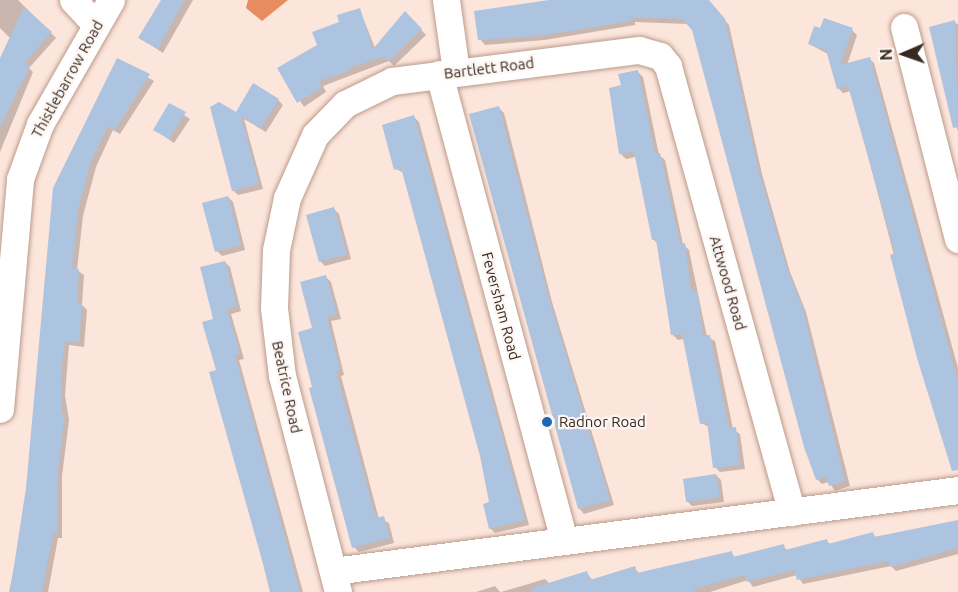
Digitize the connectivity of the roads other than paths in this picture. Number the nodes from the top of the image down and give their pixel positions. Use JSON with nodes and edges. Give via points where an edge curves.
{"nodes":[{"id":1,"x":73,"y":0,"type":"edge"},
{"id":2,"x":111,"y":0,"type":"edge"},
{"id":3,"x":446,"y":0,"type":"edge"},
{"id":4,"x":96,"y":25,"type":"junction"},
{"id":5,"x":904,"y":27,"type":"dead end"},
{"id":6,"x":660,"y":56,"type":"joint"},
{"id":7,"x":447,"y":73,"type":"junction"},
{"id":8,"x":329,"y":118,"type":"joint"},
{"id":9,"x":958,"y":240,"type":"edge"},
{"id":10,"x":0,"y":410,"type":"edge"},
{"id":11,"x":958,"y":490,"type":"edge"},
{"id":12,"x":792,"y":512,"type":"junction"},
{"id":13,"x":564,"y":539,"type":"junction"},
{"id":14,"x":335,"y":582,"type":"edge"}],
"edges":[{"from":1,"to":4,"type":"street"},
{"from":2,"to":4,"type":"street","name":"Thistlebarrow Road"},
{"from":3,"to":7,"type":"street","name":"Feversham Road"},
{"from":4,"to":10,"type":"street","name":"Thistlebarrow Road","via":[[40,124],[20,179]]},
{"from":5,"to":9,"type":"street"},
{"from":6,"to":7,"type":"street","name":"Bartlett Road","via":[[639,50]]},
{"from":6,"to":12,"type":"street","name":"Attwood Road","via":[[668,66]]},
{"from":7,"to":8,"type":"street","name":"Bartlett Road","via":[[380,84]]},
{"from":7,"to":13,"type":"street","name":"Feversham Road"},
{"from":8,"to":14,"type":"street","name":"Beatrice Road","via":[[305,150],[287,198],[276,250],[274,308],[282,375]]},
{"from":11,"to":12,"type":"street"},
{"from":12,"to":13,"type":"street"},
{"from":13,"to":14,"type":"street"}]}
